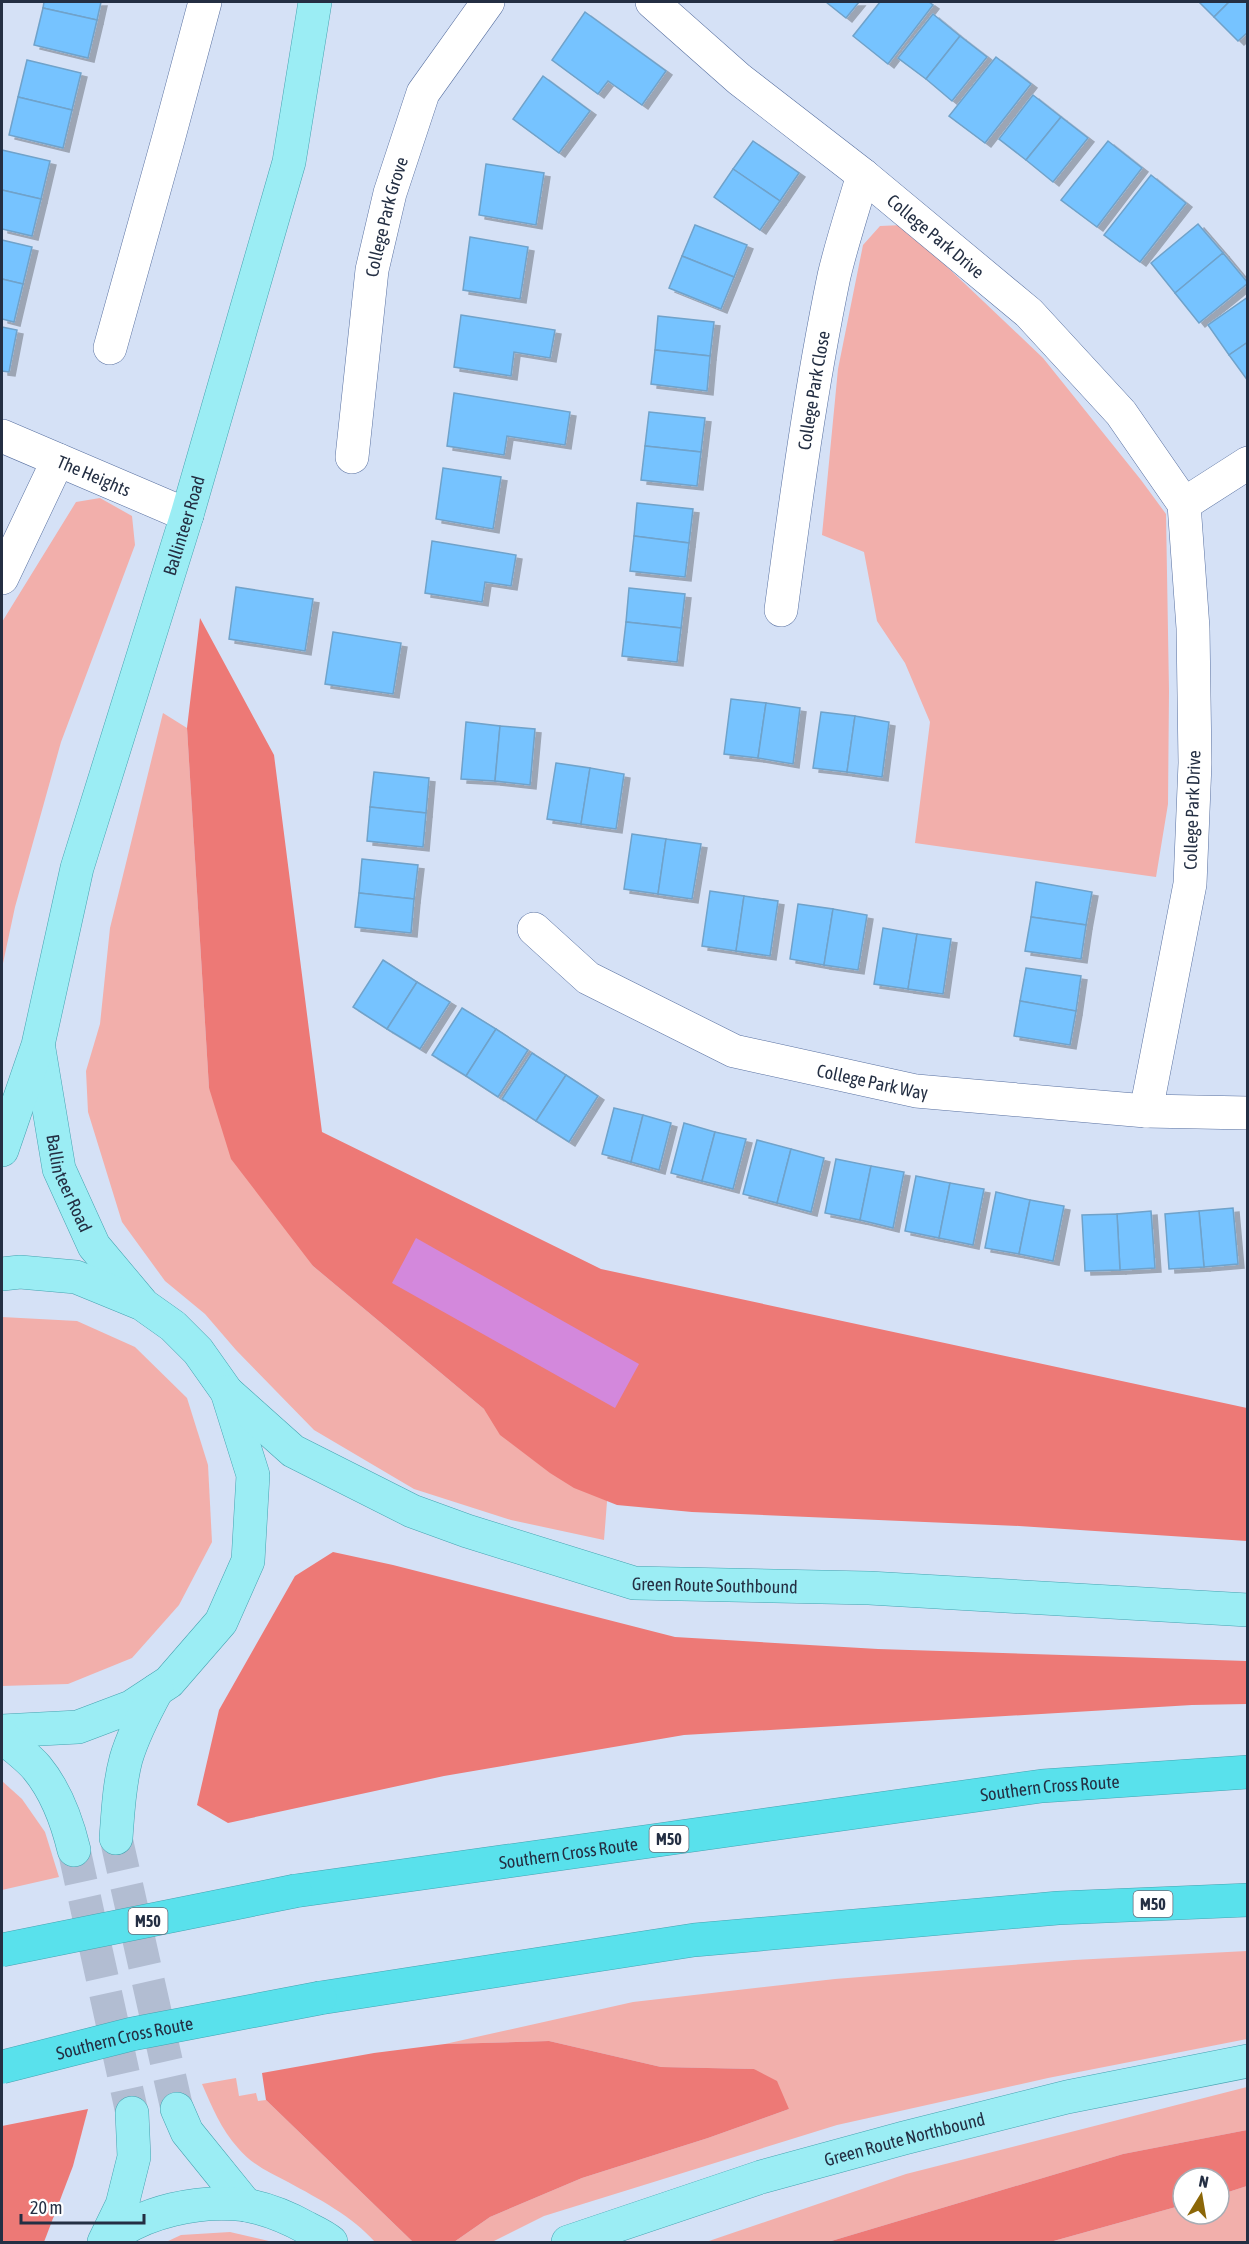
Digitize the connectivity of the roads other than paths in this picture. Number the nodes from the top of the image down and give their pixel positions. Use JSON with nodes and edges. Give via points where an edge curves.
{"nodes":[{"id":1,"x":205,"y":2,"type":"edge"},
{"id":2,"x":315,"y":2,"type":"edge"},
{"id":3,"x":488,"y":2,"type":"edge"},
{"id":4,"x":652,"y":2,"type":"edge"},
{"id":5,"x":863,"y":176,"type":"junction"},
{"id":6,"x":110,"y":348,"type":"dead end"},
{"id":7,"x":2,"y":436,"type":"edge"},
{"id":8,"x":351,"y":457,"type":"dead end"},
{"id":9,"x":58,"y":460,"type":"junction"},
{"id":10,"x":1248,"y":463,"type":"edge"},
{"id":11,"x":1184,"y":504,"type":"junction"},
{"id":12,"x":187,"y":515,"type":"junction"},
{"id":13,"x":2,"y":578,"type":"edge"},
{"id":14,"x":782,"y":610,"type":"dead end"},
{"id":15,"x":534,"y":928,"type":"dead end"},
{"id":16,"x":38,"y":1045,"type":"junction"},
{"id":17,"x":1146,"y":1111,"type":"junction"},
{"id":18,"x":1248,"y":1113,"type":"edge"},
{"id":19,"x":2,"y":1150,"type":"edge"},
{"id":20,"x":2,"y":1274,"type":"edge"},
{"id":21,"x":142,"y":1304,"type":"junction"},
{"id":22,"x":227,"y":1392,"type":"junction"},
{"id":23,"x":1248,"y":1610,"type":"edge"},
{"id":24,"x":157,"y":1690,"type":"junction"},
{"id":25,"x":2,"y":1731,"type":"edge"},
{"id":26,"x":2,"y":1736,"type":"edge"},
{"id":27,"x":1248,"y":1772,"type":"edge"},
{"id":28,"x":117,"y":1839,"type":"tunnel mouth"},
{"id":29,"x":74,"y":1850,"type":"tunnel mouth"},
{"id":30,"x":1248,"y":1900,"type":"edge"},
{"id":31,"x":2,"y":1950,"type":"edge"},
{"id":32,"x":1248,"y":2061,"type":"edge"},
{"id":33,"x":2,"y":2067,"type":"edge"},
{"id":34,"x":177,"y":2109,"type":"tunnel mouth"},
{"id":35,"x":132,"y":2113,"type":"tunnel mouth"},
{"id":36,"x":246,"y":2205,"type":"junction"},
{"id":37,"x":105,"y":2242,"type":"edge"},
{"id":38,"x":331,"y":2242,"type":"edge"},
{"id":39,"x":568,"y":2242,"type":"edge"}],
"edges":[{"from":1,"to":6,"type":"street"},
{"from":2,"to":12,"type":"main road","name":"Ballinteer Road","via":[[289,162]]},
{"from":3,"to":8,"type":"street","name":"College Park Grove","via":[[423,93],[390,193],[372,270]]},
{"from":4,"to":5,"type":"street","name":"College Park Drive","via":[[739,79]]},
{"from":5,"to":11,"type":"street","name":"College Park Drive","via":[[1029,313],[1121,413]]},
{"from":5,"to":14,"type":"street","name":"College Park Close","via":[[835,274],[816,369]]},
{"from":7,"to":9,"type":"street","name":"The Heights"},
{"from":9,"to":12,"type":"street","name":"The Heights"},
{"from":9,"to":13,"type":"street"},
{"from":10,"to":11,"type":"street"},
{"from":11,"to":17,"type":"street","name":"College Park Drive","via":[[1193,628],[1195,740],[1190,884]]},
{"from":12,"to":16,"type":"main road","name":"Ballinteer Road","via":[[77,868]]},
{"from":15,"to":17,"type":"street","name":"College Park Way","via":[[588,978],[734,1051],[916,1091]]},
{"from":16,"to":19,"type":"main road","name":"Ballinteer Road"},
{"from":16,"to":21,"type":"main road","name":"Ballinteer Road","via":[[59,1169],[94,1246]]},
{"from":17,"to":18,"type":"street","name":"College Park Way"},
{"from":20,"to":21,"type":"main road","via":[[76,1277]]},
{"from":21,"to":22,"type":"main road","via":[[198,1351]]},
{"from":22,"to":23,"type":"main road","name":"Green Route Southbound","via":[[293,1451],[412,1511],[634,1583],[870,1588]]},
{"from":22,"to":24,"type":"main road","via":[[253,1475],[248,1561],[221,1622],[169,1682]]},
{"from":24,"to":25,"type":"main road","via":[[131,1707],[78,1727]]},
{"from":24,"to":28,"type":"main road","via":[[127,1759]]},
{"from":26,"to":29,"type":"main road","via":[[37,1768],[58,1800]]},
{"from":27,"to":31,"type":"highway","name":"Southern Cross Route","number":"M50","bridge":true,"via":[[1042,1786],[295,1891]]},
{"from":30,"to":33,"type":"highway","name":"Southern Cross Route","number":"M50","bridge":true,"via":[[1058,1908],[694,1940],[320,1998],[132,2034]]},
{"from":32,"to":39,"type":"main road","name":"Green Route Northbound","via":[[1067,2097],[904,2138],[761,2177]]},
{"from":34,"to":36,"type":"main road","via":[[187,2132]]},
{"from":35,"to":37,"type":"main road","via":[[134,2157],[122,2205]]},
{"from":36,"to":37,"type":"main road","via":[[203,2205],[158,2213]]},
{"from":36,"to":38,"type":"main road","via":[[288,2218]]}]}
